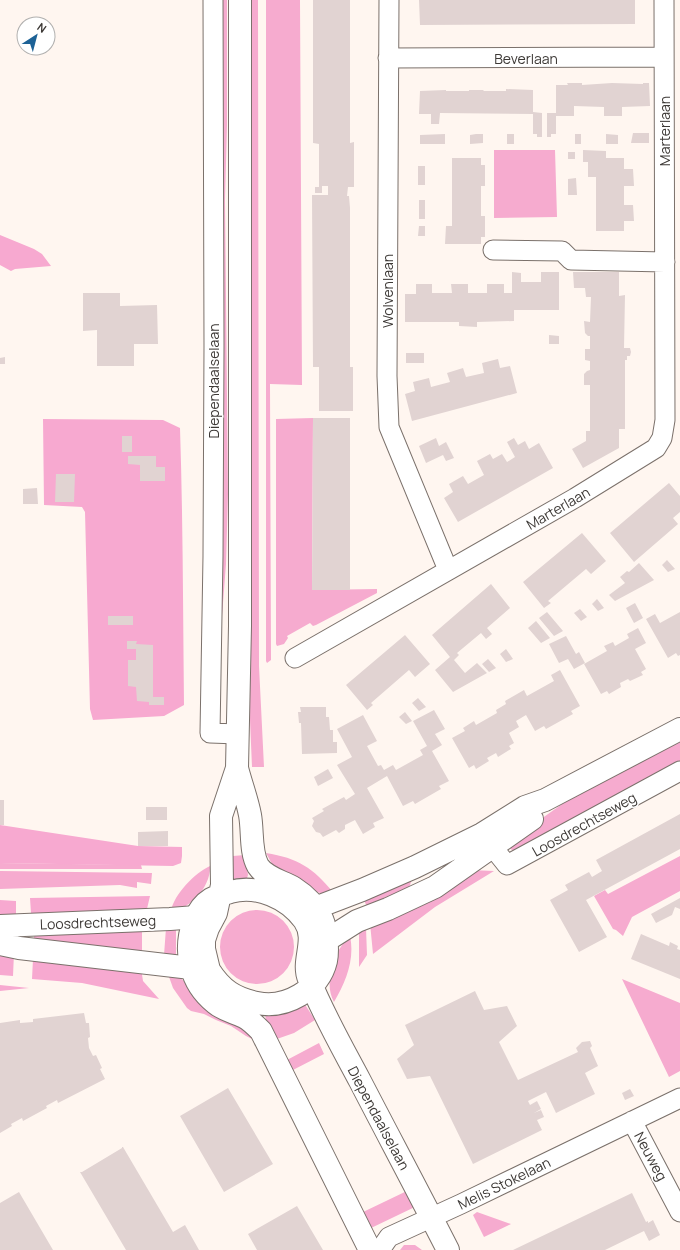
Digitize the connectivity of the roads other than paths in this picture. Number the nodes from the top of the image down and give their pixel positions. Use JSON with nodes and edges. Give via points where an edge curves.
{"nodes":[{"id":1,"x":213,"y":0,"type":"edge"},
{"id":2,"x":240,"y":0,"type":"edge"},
{"id":3,"x":389,"y":0,"type":"edge"},
{"id":4,"x":664,"y":0,"type":"edge"},
{"id":5,"x":664,"y":57,"type":"junction"},
{"id":6,"x":388,"y":58,"type":"junction"},
{"id":7,"x":493,"y":250,"type":"dead end"},
{"id":8,"x":665,"y":262,"type":"junction"},
{"id":9,"x":673,"y":335,"type":"edge"},
{"id":10,"x":448,"y":570,"type":"junction"},
{"id":11,"x":295,"y":658,"type":"dead end"},
{"id":12,"x":680,"y":729,"type":"edge"},
{"id":13,"x":238,"y":734,"type":"junction"},
{"id":14,"x":237,"y":768,"type":"junction"},
{"id":15,"x":680,"y":771,"type":"edge"},
{"id":16,"x":487,"y":840,"type":"junction"},
{"id":17,"x":220,"y":895,"type":"junction"},
{"id":18,"x":307,"y":911,"type":"junction"},
{"id":19,"x":196,"y":917,"type":"junction"},
{"id":20,"x":0,"y":926,"type":"edge"},
{"id":21,"x":327,"y":940,"type":"junction"},
{"id":22,"x":0,"y":944,"type":"edge"},
{"id":23,"x":200,"y":969,"type":"junction"},
{"id":24,"x":312,"y":986,"type":"junction"},
{"id":25,"x":680,"y":1098,"type":"edge"},
{"id":26,"x":632,"y":1121,"type":"junction"},
{"id":27,"x":680,"y":1212,"type":"edge"},
{"id":28,"x":431,"y":1217,"type":"junction"},
{"id":29,"x":370,"y":1250,"type":"edge"},
{"id":30,"x":380,"y":1250,"type":"edge"},
{"id":31,"x":448,"y":1250,"type":"edge"}],
"edges":[{"from":1,"to":13,"type":"street","name":"Diependaalselaan","via":[[214,338],[210,733]]},
{"from":2,"to":13,"type":"main road","name":"Diependaalselaan"},
{"from":3,"to":6,"type":"street","name":"Wolvenlaan"},
{"from":4,"to":5,"type":"street","name":"Marterlaan"},
{"from":5,"to":6,"type":"street","name":"Beverlaan"},
{"from":5,"to":8,"type":"street","name":"Marterlaan"},
{"from":6,"to":10,"type":"street","name":"Wolvenlaan","via":[[389,427]]},
{"from":7,"to":8,"type":"street","via":[[562,251],[571,260]]},
{"from":8,"to":9,"type":"street","name":"Marterlaan"},
{"from":9,"to":10,"type":"street","name":"Marterlaan","via":[[665,420],[662,438],[656,448],[575,498]]},
{"from":10,"to":11,"type":"street","name":"Marterlaan"},
{"from":12,"to":16,"type":"main road","via":[[545,800],[525,807]]},
{"from":13,"to":14,"type":"main road","name":"Diependaalselaan"},
{"from":14,"to":17,"type":"main road","name":"Diependaalselaan","via":[[221,816],[223,877]]},
{"from":14,"to":18,"type":"main road","name":"Diependaalselaan","via":[[250,814],[255,857],[259,866],[265,873],[305,897]]},
{"from":15,"to":16,"type":"street","name":"Loosdrechtseweg","via":[[507,865]]},
{"from":16,"to":18,"type":"main road"},
{"from":16,"to":21,"type":"main road","via":[[435,887],[357,922]]},
{"from":17,"to":18,"type":"main road","via":[[235,890],[250,890],[272,895]]},
{"from":17,"to":19,"type":"main road","via":[[204,905]]},
{"from":17,"to":23,"type":"main road","via":[[216,913],[204,940]]},
{"from":18,"to":21,"type":"main road","via":[[322,918]]},
{"from":18,"to":24,"type":"main road","via":[[304,921],[308,929],[310,947],[307,972]]},
{"from":19,"to":20,"type":"main road","name":"Loosdrechtseweg"},
{"from":19,"to":23,"type":"main road","via":[[188,938],[188,951]]},
{"from":21,"to":24,"type":"main road","via":[[326,962]]},
{"from":22,"to":23,"type":"main road","name":"Loosdrechtseweg"},
{"from":23,"to":24,"type":"main road","via":[[228,992],[245,1000],[260,1003],[283,1002]]},
{"from":23,"to":29,"type":"main road","via":[[196,980],[202,990],[215,1003],[245,1017],[261,1031]]},
{"from":24,"to":28,"type":"main road","name":"Diependaalselaan"},
{"from":25,"to":26,"type":"street","name":"Melis Stokelaan"},
{"from":26,"to":27,"type":"street","name":"Neuweg"},
{"from":26,"to":28,"type":"street","name":"Melis Stokelaan"},
{"from":28,"to":30,"type":"street","name":"Melis Stokelaan","via":[[389,1237]]},
{"from":28,"to":31,"type":"main road","name":"Diependaalselaan"}]}
